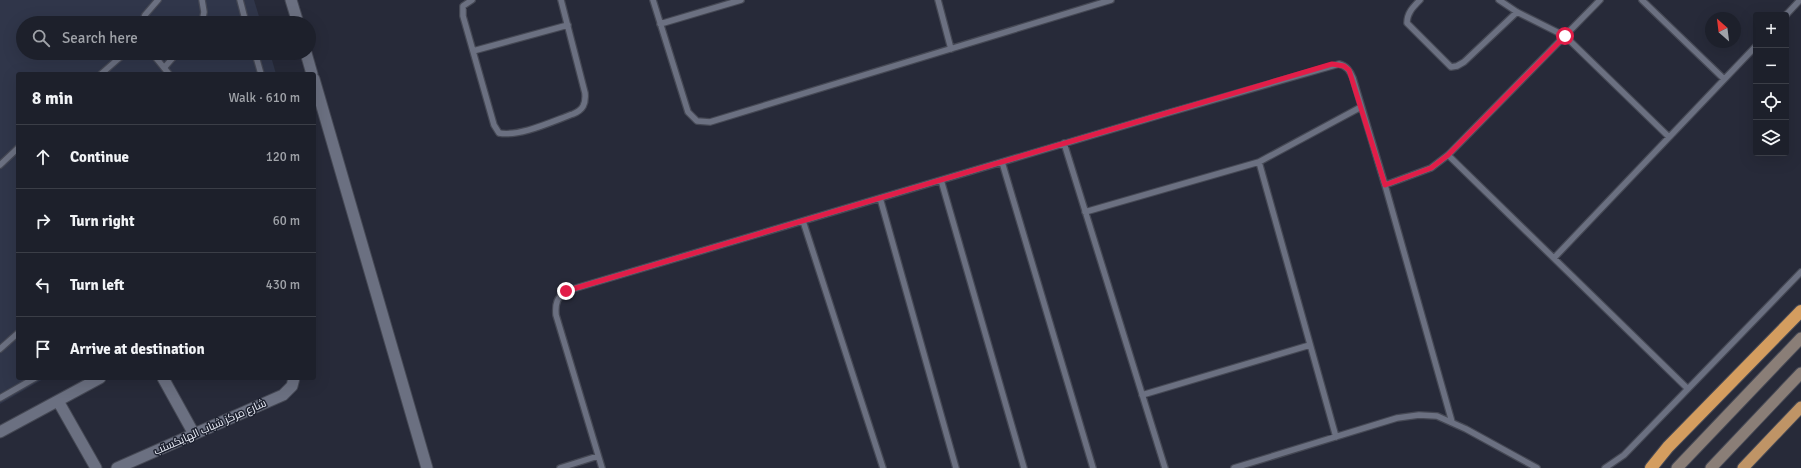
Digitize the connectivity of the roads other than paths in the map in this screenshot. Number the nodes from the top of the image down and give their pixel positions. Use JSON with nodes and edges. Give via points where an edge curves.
{"nodes":[{"id":1,"x":158,"y":0,"type":"edge"},
{"id":2,"x":202,"y":0,"type":"edge"},
{"id":3,"x":240,"y":0,"type":"edge"},
{"id":4,"x":291,"y":0,"type":"edge"},
{"id":5,"x":472,"y":0,"type":"edge"},
{"id":6,"x":561,"y":0,"type":"edge"},
{"id":7,"x":653,"y":0,"type":"edge"},
{"id":8,"x":740,"y":0,"type":"edge"},
{"id":9,"x":938,"y":0,"type":"edge"},
{"id":10,"x":1111,"y":0,"type":"edge"},
{"id":11,"x":1420,"y":0,"type":"edge"},
{"id":12,"x":1499,"y":0,"type":"edge"},
{"id":13,"x":1600,"y":0,"type":"edge"},
{"id":14,"x":1642,"y":0,"type":"edge"},
{"id":15,"x":1800,"y":0,"type":"edge"},
{"id":16,"x":1099,"y":2,"type":"edge"},
{"id":17,"x":1517,"y":12,"type":"junction"},
{"id":18,"x":1789,"y":12,"type":"edge"},
{"id":19,"x":145,"y":16,"type":"edge"},
{"id":20,"x":203,"y":16,"type":"edge"},
{"id":21,"x":244,"y":16,"type":"edge"},
{"id":22,"x":296,"y":16,"type":"edge"},
{"id":23,"x":660,"y":24,"type":"junction"},
{"id":24,"x":568,"y":25,"type":"junction"},
{"id":25,"x":1565,"y":36,"type":"junction"},
{"id":26,"x":951,"y":48,"type":"junction"},
{"id":27,"x":1754,"y":48,"type":"edge"},
{"id":28,"x":473,"y":51,"type":"junction"},
{"id":29,"x":116,"y":60,"type":"edge"},
{"id":30,"x":158,"y":60,"type":"edge"},
{"id":31,"x":171,"y":60,"type":"edge"},
{"id":32,"x":257,"y":60,"type":"edge"},
{"id":33,"x":308,"y":60,"type":"edge"},
{"id":34,"x":164,"y":68,"type":"junction"},
{"id":35,"x":103,"y":72,"type":"edge"},
{"id":36,"x":167,"y":72,"type":"edge"},
{"id":37,"x":260,"y":72,"type":"edge"},
{"id":38,"x":311,"y":72,"type":"edge"},
{"id":39,"x":1724,"y":79,"type":"junction"},
{"id":40,"x":316,"y":86,"type":"edge"},
{"id":41,"x":1362,"y":107,"type":"junction"},
{"id":42,"x":1669,"y":137,"type":"junction"},
{"id":43,"x":1064,"y":143,"type":"junction"},
{"id":44,"x":16,"y":150,"type":"edge"},
{"id":45,"x":1448,"y":155,"type":"junction"},
{"id":46,"x":1002,"y":162,"type":"junction"},
{"id":47,"x":1259,"y":162,"type":"junction"},
{"id":48,"x":0,"y":165,"type":"edge"},
{"id":49,"x":942,"y":180,"type":"junction"},
{"id":50,"x":1385,"y":185,"type":"junction"},
{"id":51,"x":880,"y":198,"type":"junction"},
{"id":52,"x":1085,"y":212,"type":"junction"},
{"id":53,"x":803,"y":221,"type":"junction"},
{"id":54,"x":1554,"y":258,"type":"junction"},
{"id":55,"x":1801,"y":272,"type":"edge"},
{"id":56,"x":1801,"y":311,"type":"edge"},
{"id":57,"x":16,"y":335,"type":"edge"},
{"id":58,"x":1801,"y":338,"type":"edge"},
{"id":59,"x":1310,"y":345,"type":"junction"},
{"id":60,"x":0,"y":349,"type":"edge"},
{"id":61,"x":1801,"y":373,"type":"edge"},
{"id":62,"x":32,"y":380,"type":"edge"},
{"id":63,"x":96,"y":380,"type":"edge"},
{"id":64,"x":164,"y":380,"type":"edge"},
{"id":65,"x":294,"y":380,"type":"edge"},
{"id":66,"x":1688,"y":390,"type":"junction"},
{"id":67,"x":1142,"y":395,"type":"junction"},
{"id":68,"x":0,"y":398,"type":"edge"},
{"id":69,"x":58,"y":401,"type":"junction"},
{"id":70,"x":1801,"y":407,"type":"edge"},
{"id":71,"x":1452,"y":422,"type":"junction"},
{"id":72,"x":0,"y":432,"type":"edge"},
{"id":73,"x":194,"y":434,"type":"junction"},
{"id":74,"x":1336,"y":437,"type":"junction"},
{"id":75,"x":598,"y":456,"type":"junction"},
{"id":76,"x":96,"y":468,"type":"edge"},
{"id":77,"x":117,"y":468,"type":"edge"},
{"id":78,"x":427,"y":468,"type":"edge"},
{"id":79,"x":560,"y":468,"type":"edge"},
{"id":80,"x":602,"y":468,"type":"edge"},
{"id":81,"x":883,"y":468,"type":"edge"},
{"id":82,"x":956,"y":468,"type":"edge"},
{"id":83,"x":1024,"y":468,"type":"edge"},
{"id":84,"x":1093,"y":468,"type":"edge"},
{"id":85,"x":1165,"y":468,"type":"edge"},
{"id":86,"x":1234,"y":468,"type":"edge"},
{"id":87,"x":1538,"y":468,"type":"edge"},
{"id":88,"x":1605,"y":468,"type":"edge"},
{"id":89,"x":1651,"y":468,"type":"edge"},
{"id":90,"x":1677,"y":468,"type":"edge"},
{"id":91,"x":1711,"y":468,"type":"edge"},
{"id":92,"x":1743,"y":468,"type":"edge"}],
"edges":[{"from":1,"to":19,"type":"lane"},
{"from":2,"to":20,"type":"lane"},
{"from":3,"to":21,"type":"lane"},
{"from":4,"to":22,"type":"street"},
{"from":5,"to":28,"type":"lane","via":[[463,6],[462,10]]},
{"from":6,"to":24,"type":"lane"},
{"from":7,"to":23,"type":"lane"},
{"from":8,"to":23,"type":"lane"},
{"from":9,"to":26,"type":"lane"},
{"from":10,"to":16,"type":"lane"},
{"from":11,"to":17,"type":"lane","via":[[1410,11],[1407,23],[1451,67],[1464,62]]},
{"from":12,"to":17,"type":"lane"},
{"from":13,"to":25,"type":"lane"},
{"from":14,"to":39,"type":"lane"},
{"from":15,"to":18,"type":"lane"},
{"from":16,"to":26,"type":"lane"},
{"from":17,"to":25,"type":"lane"},
{"from":23,"to":26,"type":"lane","via":[[682,100],[688,112],[697,121],[710,122]]},
{"from":24,"to":28,"type":"lane"},
{"from":24,"to":28,"type":"lane","via":[[585,93],[584,105],[580,111],[573,114],[523,131],[506,134],[495,129]]},
{"from":25,"to":42,"type":"lane"},
{"from":25,"to":45,"type":"lane"},
{"from":27,"to":39,"type":"lane"},
{"from":29,"to":35,"type":"lane"},
{"from":30,"to":34,"type":"lane"},
{"from":31,"to":34,"type":"lane"},
{"from":32,"to":37,"type":"lane"},
{"from":33,"to":38,"type":"street"},
{"from":34,"to":36,"type":"lane"},
{"from":39,"to":42,"type":"lane"},
{"from":40,"to":78,"type":"street"},
{"from":41,"to":43,"type":"lane","via":[[1349,70],[1344,66],[1332,64]]},
{"from":41,"to":47,"type":"lane"},
{"from":41,"to":50,"type":"lane"},
{"from":42,"to":54,"type":"lane"},
{"from":43,"to":46,"type":"lane"},
{"from":43,"to":52,"type":"lane"},
{"from":44,"to":48,"type":"lane"},
{"from":45,"to":50,"type":"lane","via":[[1431,168]]},
{"from":45,"to":54,"type":"lane"},
{"from":46,"to":49,"type":"lane"},
{"from":46,"to":84,"type":"lane"},
{"from":47,"to":52,"type":"lane"},
{"from":47,"to":59,"type":"lane"},
{"from":49,"to":51,"type":"lane"},
{"from":49,"to":83,"type":"lane"},
{"from":50,"to":71,"type":"lane"},
{"from":51,"to":53,"type":"lane"},
{"from":51,"to":82,"type":"lane"},
{"from":52,"to":67,"type":"lane"},
{"from":53,"to":75,"type":"lane","via":[[577,287],[566,291],[558,298],[555,306],[556,315]]},
{"from":53,"to":81,"type":"lane"},
{"from":54,"to":66,"type":"lane"},
{"from":55,"to":66,"type":"lane"},
{"from":56,"to":89,"type":"highway","via":[[1668,447]]},
{"from":57,"to":60,"type":"lane"},
{"from":58,"to":90,"type":"main road"},
{"from":59,"to":67,"type":"lane"},
{"from":59,"to":74,"type":"lane"},
{"from":61,"to":91,"type":"main road"},
{"from":62,"to":68,"type":"lane"},
{"from":63,"to":69,"type":"street"},
{"from":64,"to":73,"type":"street"},
{"from":65,"to":73,"type":"street","name":"شارع مركز شباب الهايكستب","via":[[292,386],[283,395]]},
{"from":66,"to":88,"type":"lane","via":[[1624,455]]},
{"from":67,"to":85,"type":"lane"},
{"from":69,"to":72,"type":"street"},
{"from":69,"to":76,"type":"street"},
{"from":70,"to":92,"type":"highway"},
{"from":71,"to":74,"type":"lane","via":[[1437,416],[1419,415],[1398,418]]},
{"from":71,"to":87,"type":"lane"},
{"from":73,"to":77,"type":"street","name":"شارع مركز شباب الهايكستب"},
{"from":74,"to":86,"type":"lane"},
{"from":75,"to":79,"type":"lane"},
{"from":75,"to":80,"type":"lane"}]}
